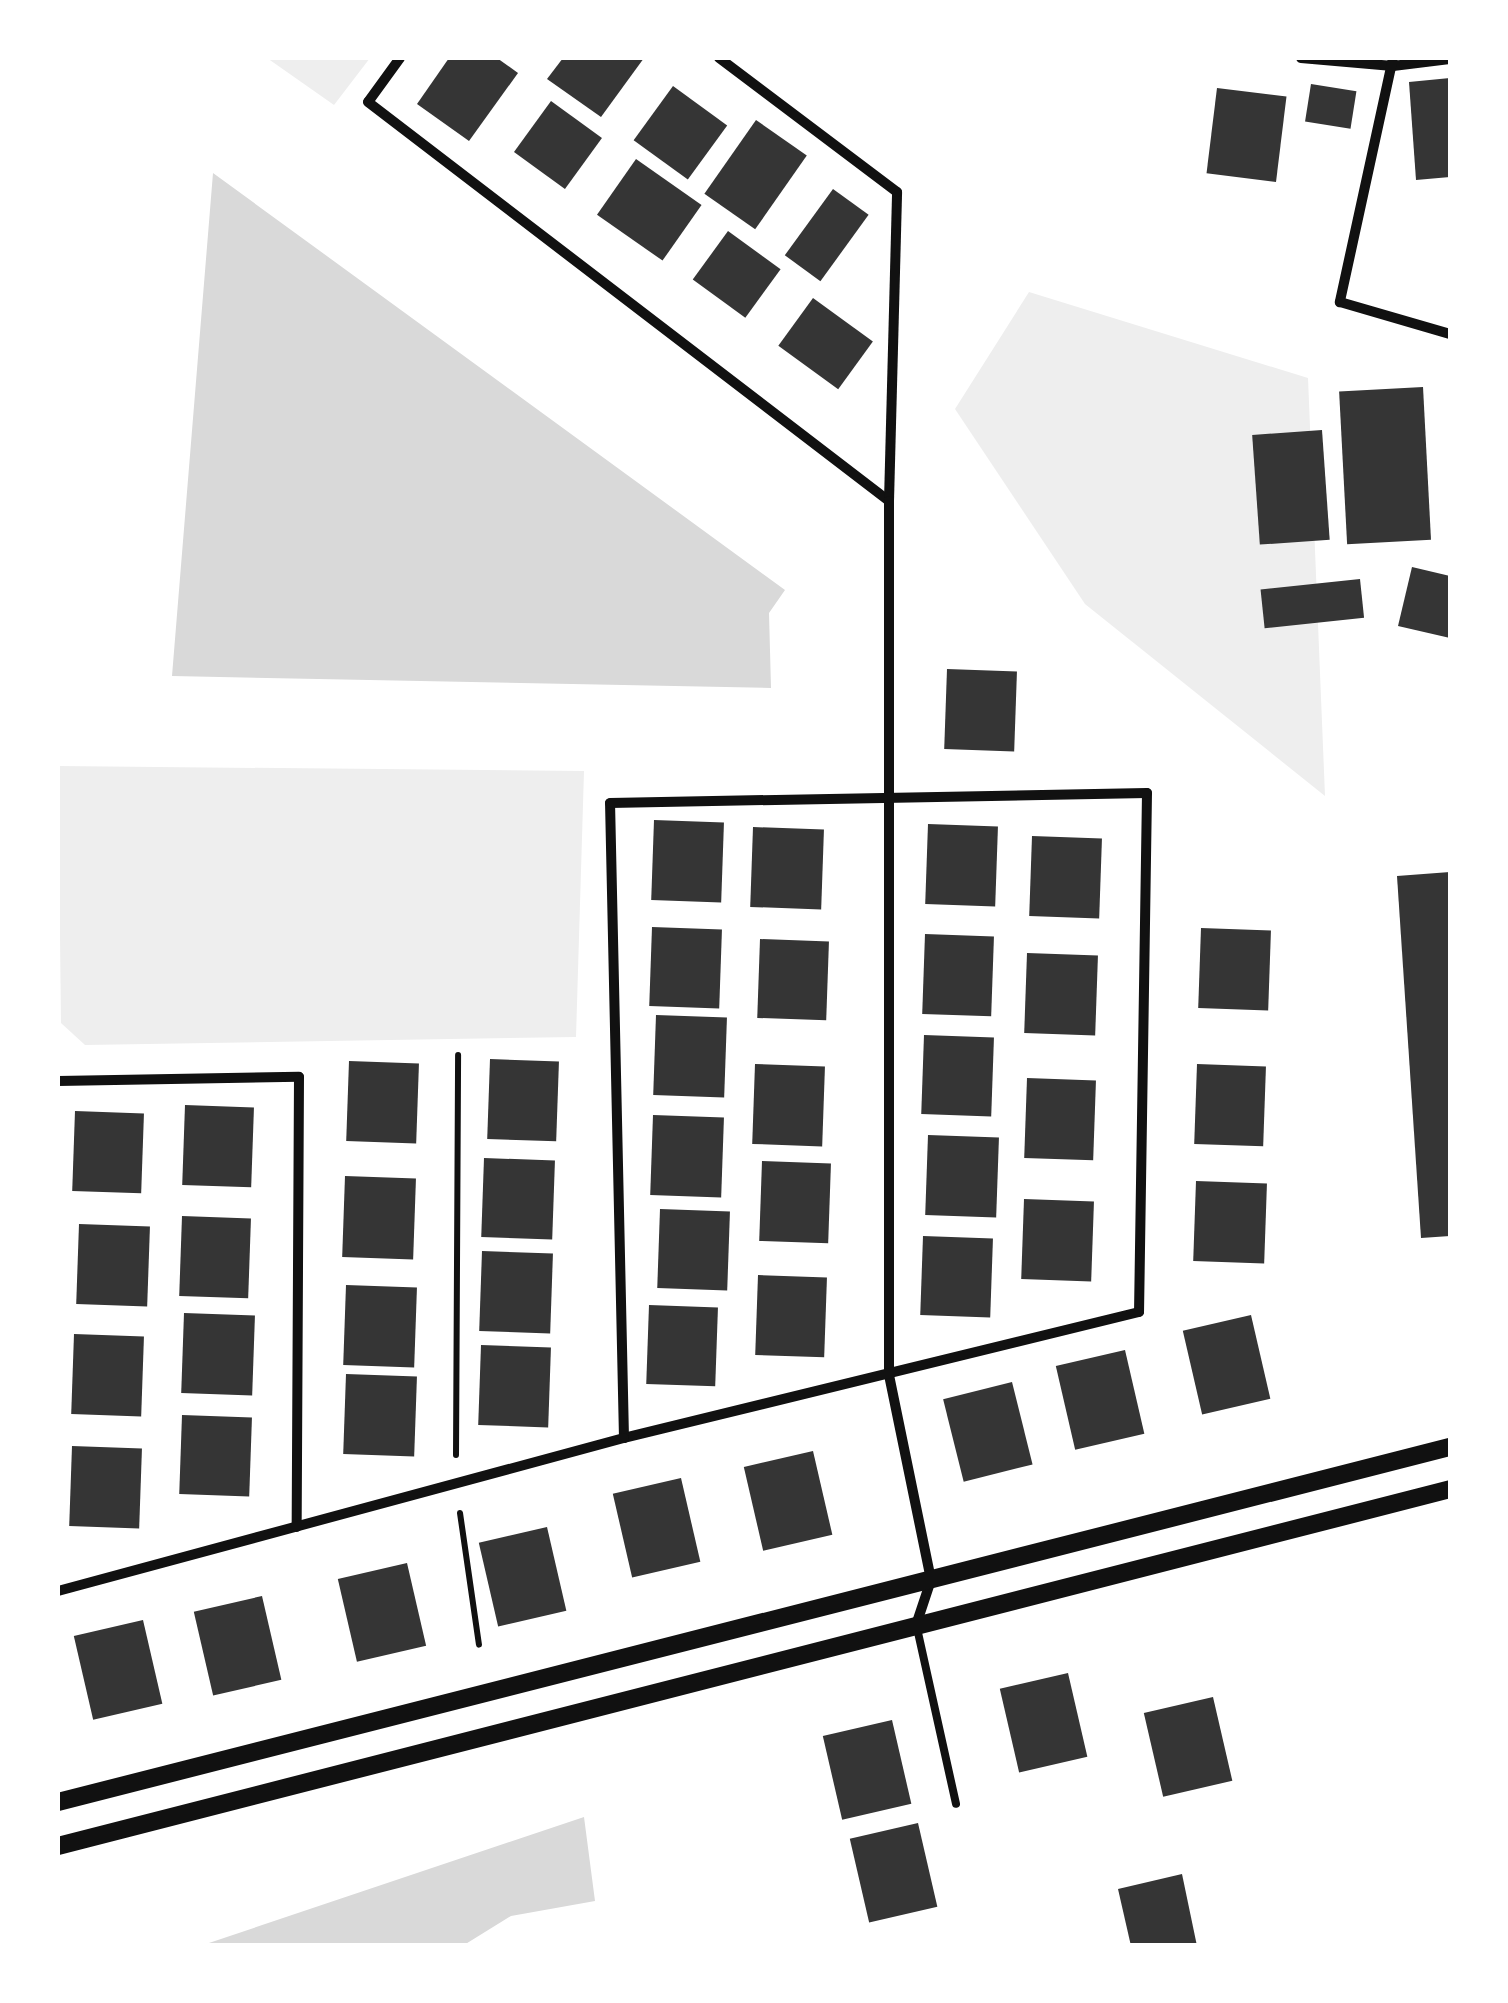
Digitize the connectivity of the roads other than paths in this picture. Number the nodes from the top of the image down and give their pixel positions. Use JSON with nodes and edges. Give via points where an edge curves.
{"nodes":[{"id":1,"x":400,"y":58,"type":"edge"},
{"id":2,"x":719,"y":58,"type":"edge"},
{"id":3,"x":1301,"y":58,"type":"edge"},
{"id":4,"x":1450,"y":59,"type":"edge"},
{"id":5,"x":1393,"y":62,"type":"edge"},
{"id":6,"x":1450,"y":334,"type":"edge"},
{"id":7,"x":888,"y":501,"type":"junction"},
{"id":8,"x":883,"y":796,"type":"junction"},
{"id":9,"x":58,"y":1081,"type":"edge"},
{"id":10,"x":889,"y":1375,"type":"junction"},
{"id":11,"x":624,"y":1438,"type":"junction"},
{"id":12,"x":1450,"y":1447,"type":"edge"},
{"id":13,"x":1450,"y":1488,"type":"edge"},
{"id":14,"x":297,"y":1526,"type":"junction"},
{"id":15,"x":931,"y":1580,"type":"junction"},
{"id":16,"x":58,"y":1591,"type":"edge"},
{"id":17,"x":916,"y":1625,"type":"junction"},
{"id":18,"x":58,"y":1802,"type":"edge"},
{"id":19,"x":956,"y":1804,"type":"dead end"},
{"id":20,"x":58,"y":1846,"type":"edge"}],
"edges":[{"from":1,"to":7,"type":"street","via":[[368,102]]},
{"from":2,"to":7,"type":"street","via":[[897,192]]},
{"from":3,"to":5,"type":"street"},
{"from":4,"to":5,"type":"street"},
{"from":5,"to":6,"type":"street","via":[[1340,302]]},
{"from":7,"to":8,"type":"street"},
{"from":8,"to":10,"type":"street"},
{"from":8,"to":10,"type":"street","via":[[1147,794],[1139,1312]]},
{"from":8,"to":11,"type":"street","via":[[610,803]]},
{"from":9,"to":14,"type":"street","via":[[298,1077]]},
{"from":10,"to":11,"type":"street"},
{"from":10,"to":15,"type":"street"},
{"from":11,"to":14,"type":"street"},
{"from":12,"to":15,"type":"street"},
{"from":13,"to":17,"type":"street"},
{"from":14,"to":16,"type":"street"},
{"from":15,"to":17,"type":"street"},
{"from":15,"to":18,"type":"street"},
{"from":17,"to":19,"type":"lane"},
{"from":17,"to":20,"type":"street"}]}
